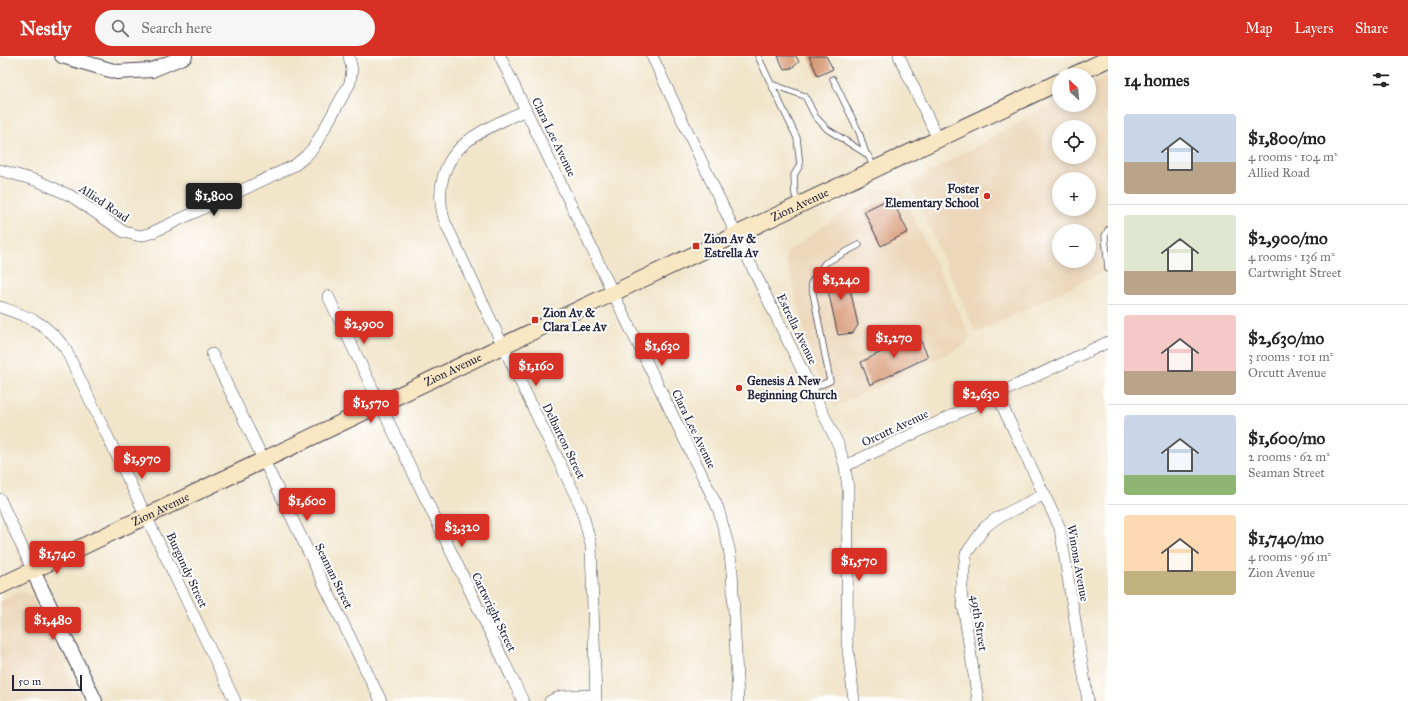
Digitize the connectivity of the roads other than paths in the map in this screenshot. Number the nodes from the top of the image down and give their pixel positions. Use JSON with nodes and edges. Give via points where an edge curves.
{"nodes":[{"id":1,"x":62,"y":56,"type":"edge"},
{"id":2,"x":186,"y":56,"type":"edge"},
{"id":3,"x":349,"y":56,"type":"edge"},
{"id":4,"x":500,"y":56,"type":"edge"},
{"id":5,"x":652,"y":56,"type":"edge"},
{"id":6,"x":758,"y":56,"type":"edge"},
{"id":7,"x":900,"y":56,"type":"edge"},
{"id":8,"x":1108,"y":59,"type":"edge"},
{"id":9,"x":1089,"y":68,"type":"edge"},
{"id":10,"x":833,"y":79,"type":"dead end"},
{"id":11,"x":771,"y":84,"type":"junction"},
{"id":12,"x":1052,"y":85,"type":"edge"},
{"id":13,"x":526,"y":110,"type":"junction"},
{"id":14,"x":938,"y":139,"type":"junction"},
{"id":15,"x":866,"y":154,"type":"junction"},
{"id":16,"x":874,"y":169,"type":"junction"},
{"id":17,"x":0,"y":170,"type":"edge"},
{"id":18,"x":799,"y":204,"type":"junction"},
{"id":19,"x":1108,"y":230,"type":"edge"},
{"id":20,"x":736,"y":234,"type":"junction"},
{"id":21,"x":859,"y":244,"type":"dead end"},
{"id":22,"x":1108,"y":269,"type":"edge"},
{"id":23,"x":614,"y":293,"type":"junction"},
{"id":24,"x":328,"y":296,"type":"dead end"},
{"id":25,"x":0,"y":307,"type":"edge"},
{"id":26,"x":1108,"y":342,"type":"edge"},
{"id":27,"x":503,"y":346,"type":"junction"},
{"id":28,"x":212,"y":354,"type":"dead end"},
{"id":29,"x":811,"y":389,"type":"junction"},
{"id":30,"x":997,"y":395,"type":"junction"},
{"id":31,"x":380,"y":404,"type":"junction"},
{"id":32,"x":264,"y":460,"type":"junction"},
{"id":33,"x":845,"y":466,"type":"junction"},
{"id":34,"x":1045,"y":494,"type":"junction"},
{"id":35,"x":0,"y":499,"type":"edge"},
{"id":36,"x":147,"y":516,"type":"junction"},
{"id":37,"x":33,"y":571,"type":"junction"},
{"id":38,"x":0,"y":586,"type":"edge"},
{"id":39,"x":596,"y":698,"type":"edge"},
{"id":40,"x":95,"y":701,"type":"edge"},
{"id":41,"x":235,"y":701,"type":"edge"},
{"id":42,"x":381,"y":701,"type":"edge"},
{"id":43,"x":523,"y":701,"type":"edge"},
{"id":44,"x":550,"y":701,"type":"edge"},
{"id":45,"x":738,"y":701,"type":"edge"},
{"id":46,"x":854,"y":701,"type":"edge"},
{"id":47,"x":978,"y":701,"type":"edge"},
{"id":48,"x":1088,"y":701,"type":"edge"}],
"edges":[{"from":1,"to":2,"type":"street","via":[[117,72],[152,70]]},
{"from":3,"to":17,"type":"street","name":"Allied Road","via":[[352,70],[350,83],[314,147],[301,161],[151,233],[140,236],[124,232],[71,196],[38,181]]},
{"from":4,"to":13,"type":"street","name":"Clara Lee Avenue"},
{"from":5,"to":20,"type":"street","name":"Estrella Avenue"},
{"from":6,"to":11,"type":"lane"},
{"from":7,"to":14,"type":"street"},
{"from":8,"to":9,"type":"main road"},
{"from":10,"to":15,"type":"lane","via":[[859,132]]},
{"from":11,"to":15,"type":"lane","via":[[805,96],[815,116],[827,129]]},
{"from":11,"to":18,"type":"lane","via":[[797,138],[800,165],[794,175]]},
{"from":12,"to":14,"type":"main road","name":"Zion Avenue"},
{"from":13,"to":23,"type":"street","name":"Clara Lee Avenue"},
{"from":13,"to":27,"type":"street","name":"Delbarton Street","via":[[463,144],[446,166],[440,194],[445,222]]},
{"from":14,"to":16,"type":"main road","name":"Zion Avenue"},
{"from":15,"to":16,"type":"lane"},
{"from":16,"to":18,"type":"main road","name":"Zion Avenue"},
{"from":18,"to":20,"type":"main road","name":"Zion Avenue"},
{"from":19,"to":22,"type":"lane","via":[[1104,236]]},
{"from":20,"to":23,"type":"main road","name":"Zion Avenue"},
{"from":20,"to":29,"type":"street","name":"Estrella Avenue"},
{"from":21,"to":29,"type":"lane","via":[[825,263],[811,283],[830,381]]},
{"from":23,"to":27,"type":"main road","name":"Zion Avenue"},
{"from":23,"to":45,"type":"street","name":"Clara Lee Avenue","via":[[718,508],[729,548],[732,571]]},
{"from":24,"to":31,"type":"street","name":"Cartwright Street"},
{"from":25,"to":36,"type":"street","name":"Burgundy Street","via":[[34,319],[51,332],[65,348]]},
{"from":26,"to":30,"type":"street","name":"Orcutt Avenue"},
{"from":27,"to":31,"type":"main road","name":"Zion Avenue"},
{"from":27,"to":39,"type":"street","name":"Delbarton Street","via":[[582,507],[591,545]]},
{"from":28,"to":32,"type":"street","name":"Seaman Street"},
{"from":29,"to":33,"type":"street","name":"Estrella Avenue","via":[[838,444]]},
{"from":30,"to":33,"type":"street","name":"Orcutt Avenue"},
{"from":30,"to":34,"type":"street","name":"Winona Avenue"},
{"from":31,"to":32,"type":"main road","name":"Zion Avenue"},
{"from":31,"to":43,"type":"street","name":"Cartwright Street"},
{"from":32,"to":36,"type":"main road","name":"Zion Avenue"},
{"from":32,"to":42,"type":"street","name":"Seaman Street"},
{"from":33,"to":46,"type":"street","name":"Estrella Avenue","via":[[848,489],[847,641]]},
{"from":34,"to":47,"type":"street","name":"49th Street","via":[[991,522],[966,554],[961,592]]},
{"from":34,"to":48,"type":"street","name":"Winona Avenue","via":[[1060,528]]},
{"from":35,"to":37,"type":"street"},
{"from":36,"to":37,"type":"main road","name":"Zion Avenue"},
{"from":36,"to":41,"type":"street","name":"Burgundy Street"},
{"from":37,"to":38,"type":"main road","name":"Zion Avenue"},
{"from":37,"to":40,"type":"street"},
{"from":39,"to":44,"type":"street","via":[[562,696]]}]}
